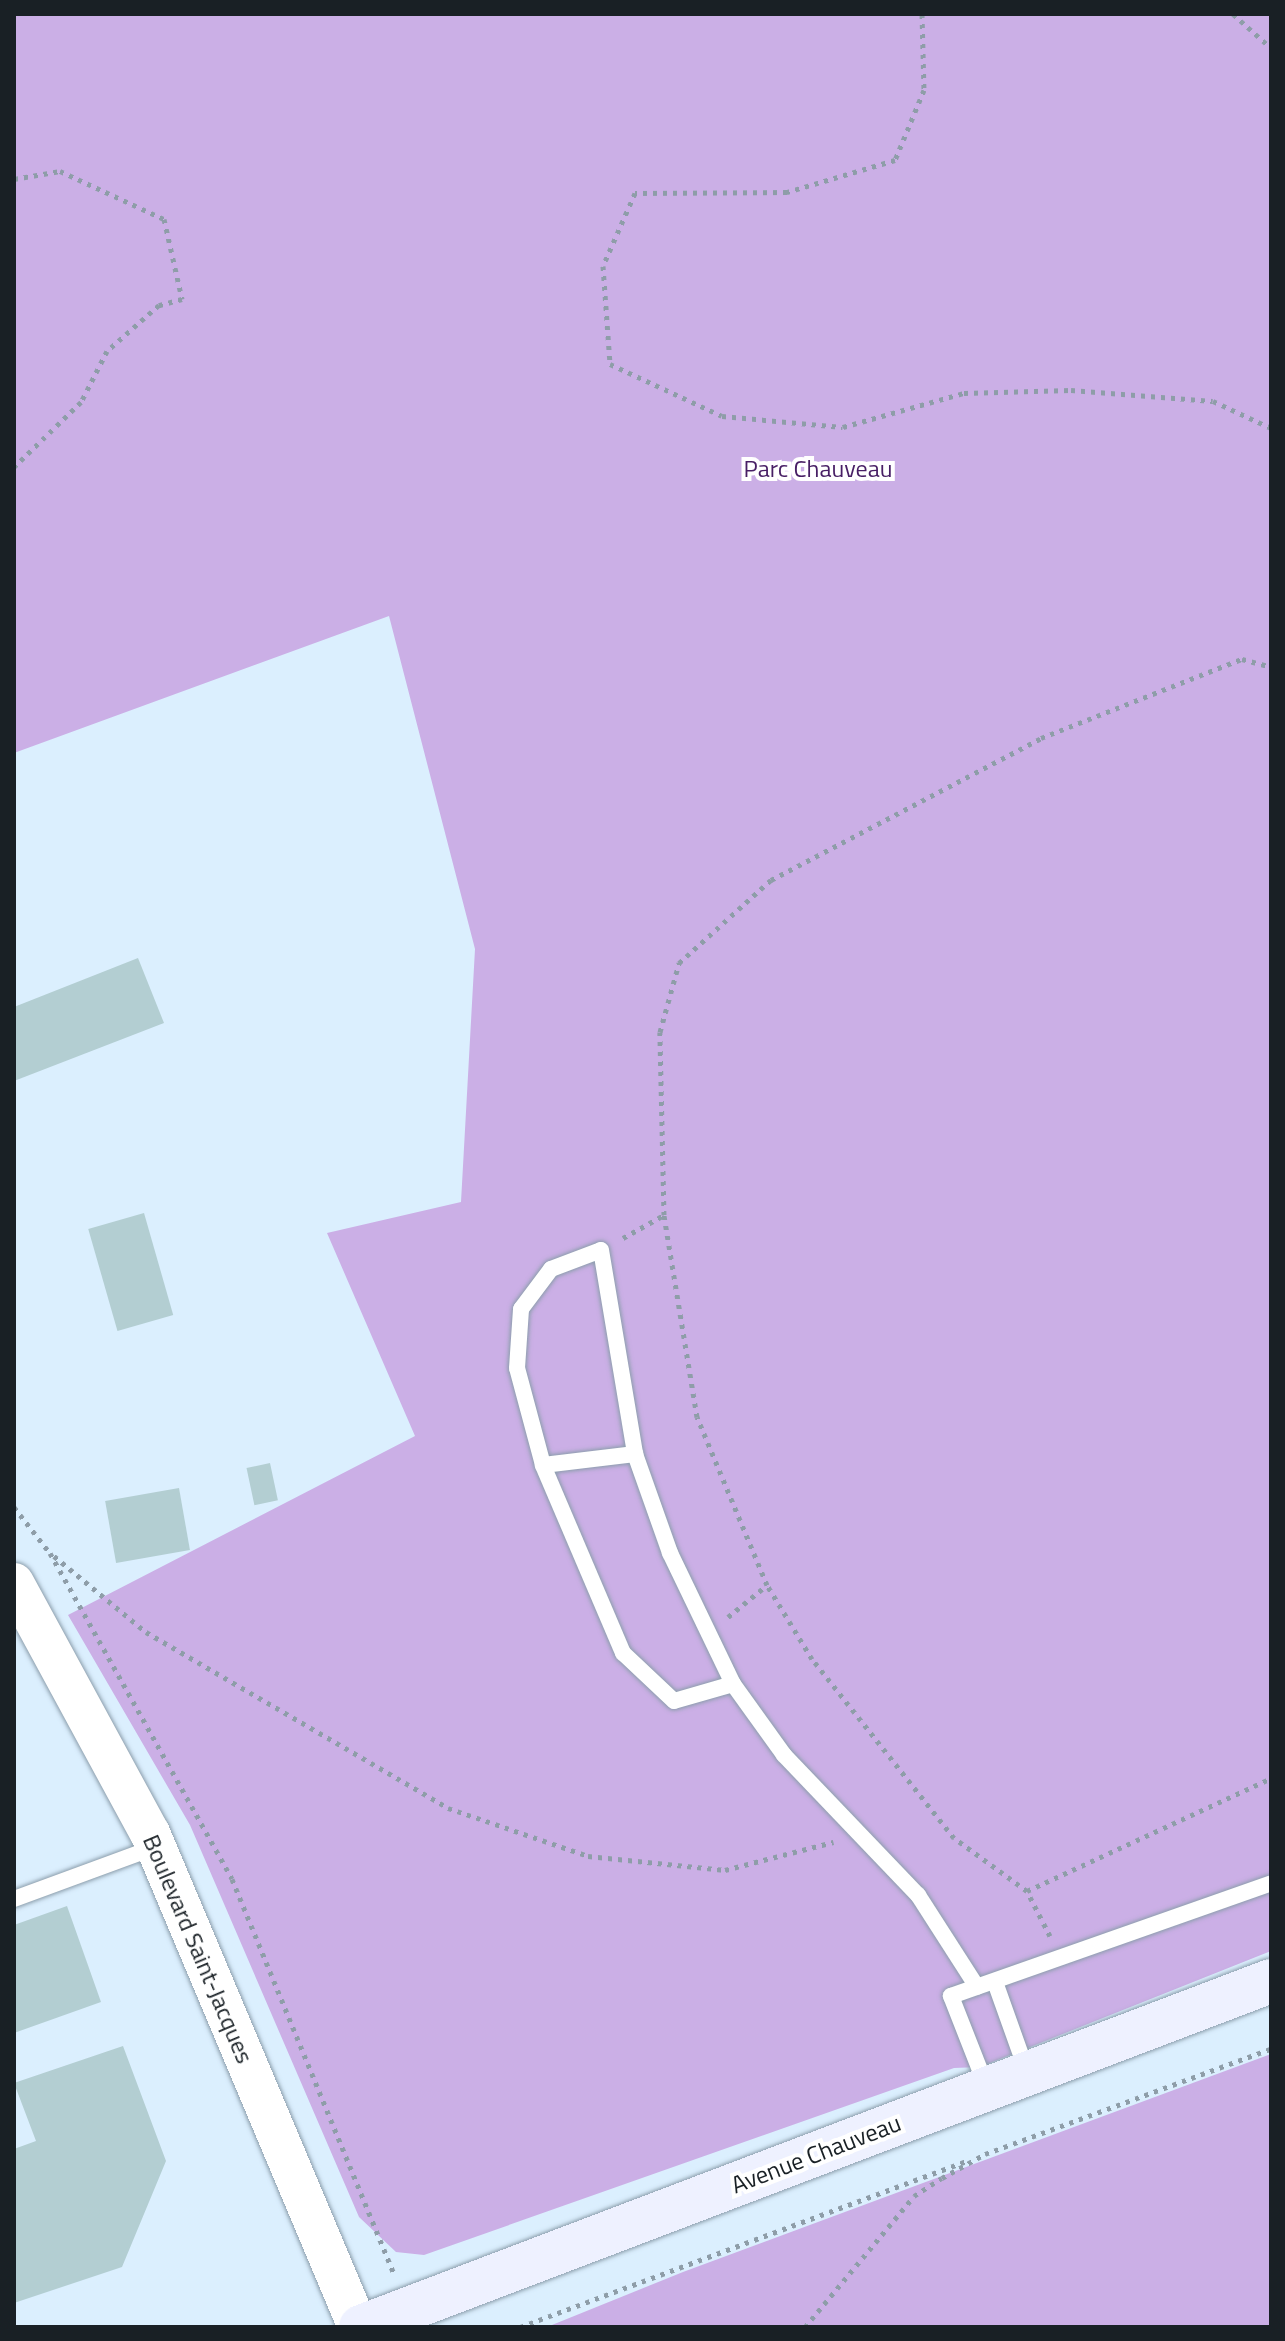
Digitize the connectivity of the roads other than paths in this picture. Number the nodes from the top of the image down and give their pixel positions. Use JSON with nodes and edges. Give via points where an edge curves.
{"nodes":[{"id":1,"x":635,"y":1454,"type":"junction"},
{"id":2,"x":543,"y":1465,"type":"junction"},
{"id":3,"x":14,"y":1583,"type":"edge"},
{"id":4,"x":733,"y":1684,"type":"junction"},
{"id":5,"x":156,"y":1847,"type":"junction"},
{"id":6,"x":1271,"y":1883,"type":"edge"},
{"id":7,"x":14,"y":1899,"type":"edge"},
{"id":8,"x":1271,"y":1981,"type":"edge"},
{"id":9,"x":995,"y":1982,"type":"junction"},
{"id":10,"x":977,"y":1987,"type":"junction"},
{"id":11,"x":1028,"y":2073,"type":"junction"},
{"id":12,"x":987,"y":2090,"type":"junction"},
{"id":13,"x":360,"y":2327,"type":"edge"}],
"edges":[{"from":1,"to":2,"type":"lane"},
{"from":1,"to":2,"type":"lane","via":[[601,1250],[551,1269],[521,1309],[517,1368]]},
{"from":1,"to":4,"type":"lane"},
{"from":2,"to":4,"type":"lane","via":[[623,1653],[674,1701]]},
{"from":3,"to":5,"type":"street","name":"Boulevard Saint-Jacques"},
{"from":4,"to":10,"type":"lane","via":[[784,1755],[918,1895]]},
{"from":5,"to":7,"type":"lane"},
{"from":5,"to":13,"type":"street","name":"Boulevard Saint-Jacques"},
{"from":6,"to":9,"type":"lane"},
{"from":8,"to":11,"type":"main road","name":"Avenue Chauveau"},
{"from":9,"to":10,"type":"lane"},
{"from":9,"to":11,"type":"lane"},
{"from":10,"to":12,"type":"lane","via":[[951,1996]]},
{"from":11,"to":12,"type":"main road","name":"Avenue Chauveau"},
{"from":12,"to":13,"type":"main road","name":"Avenue Chauveau"}]}
